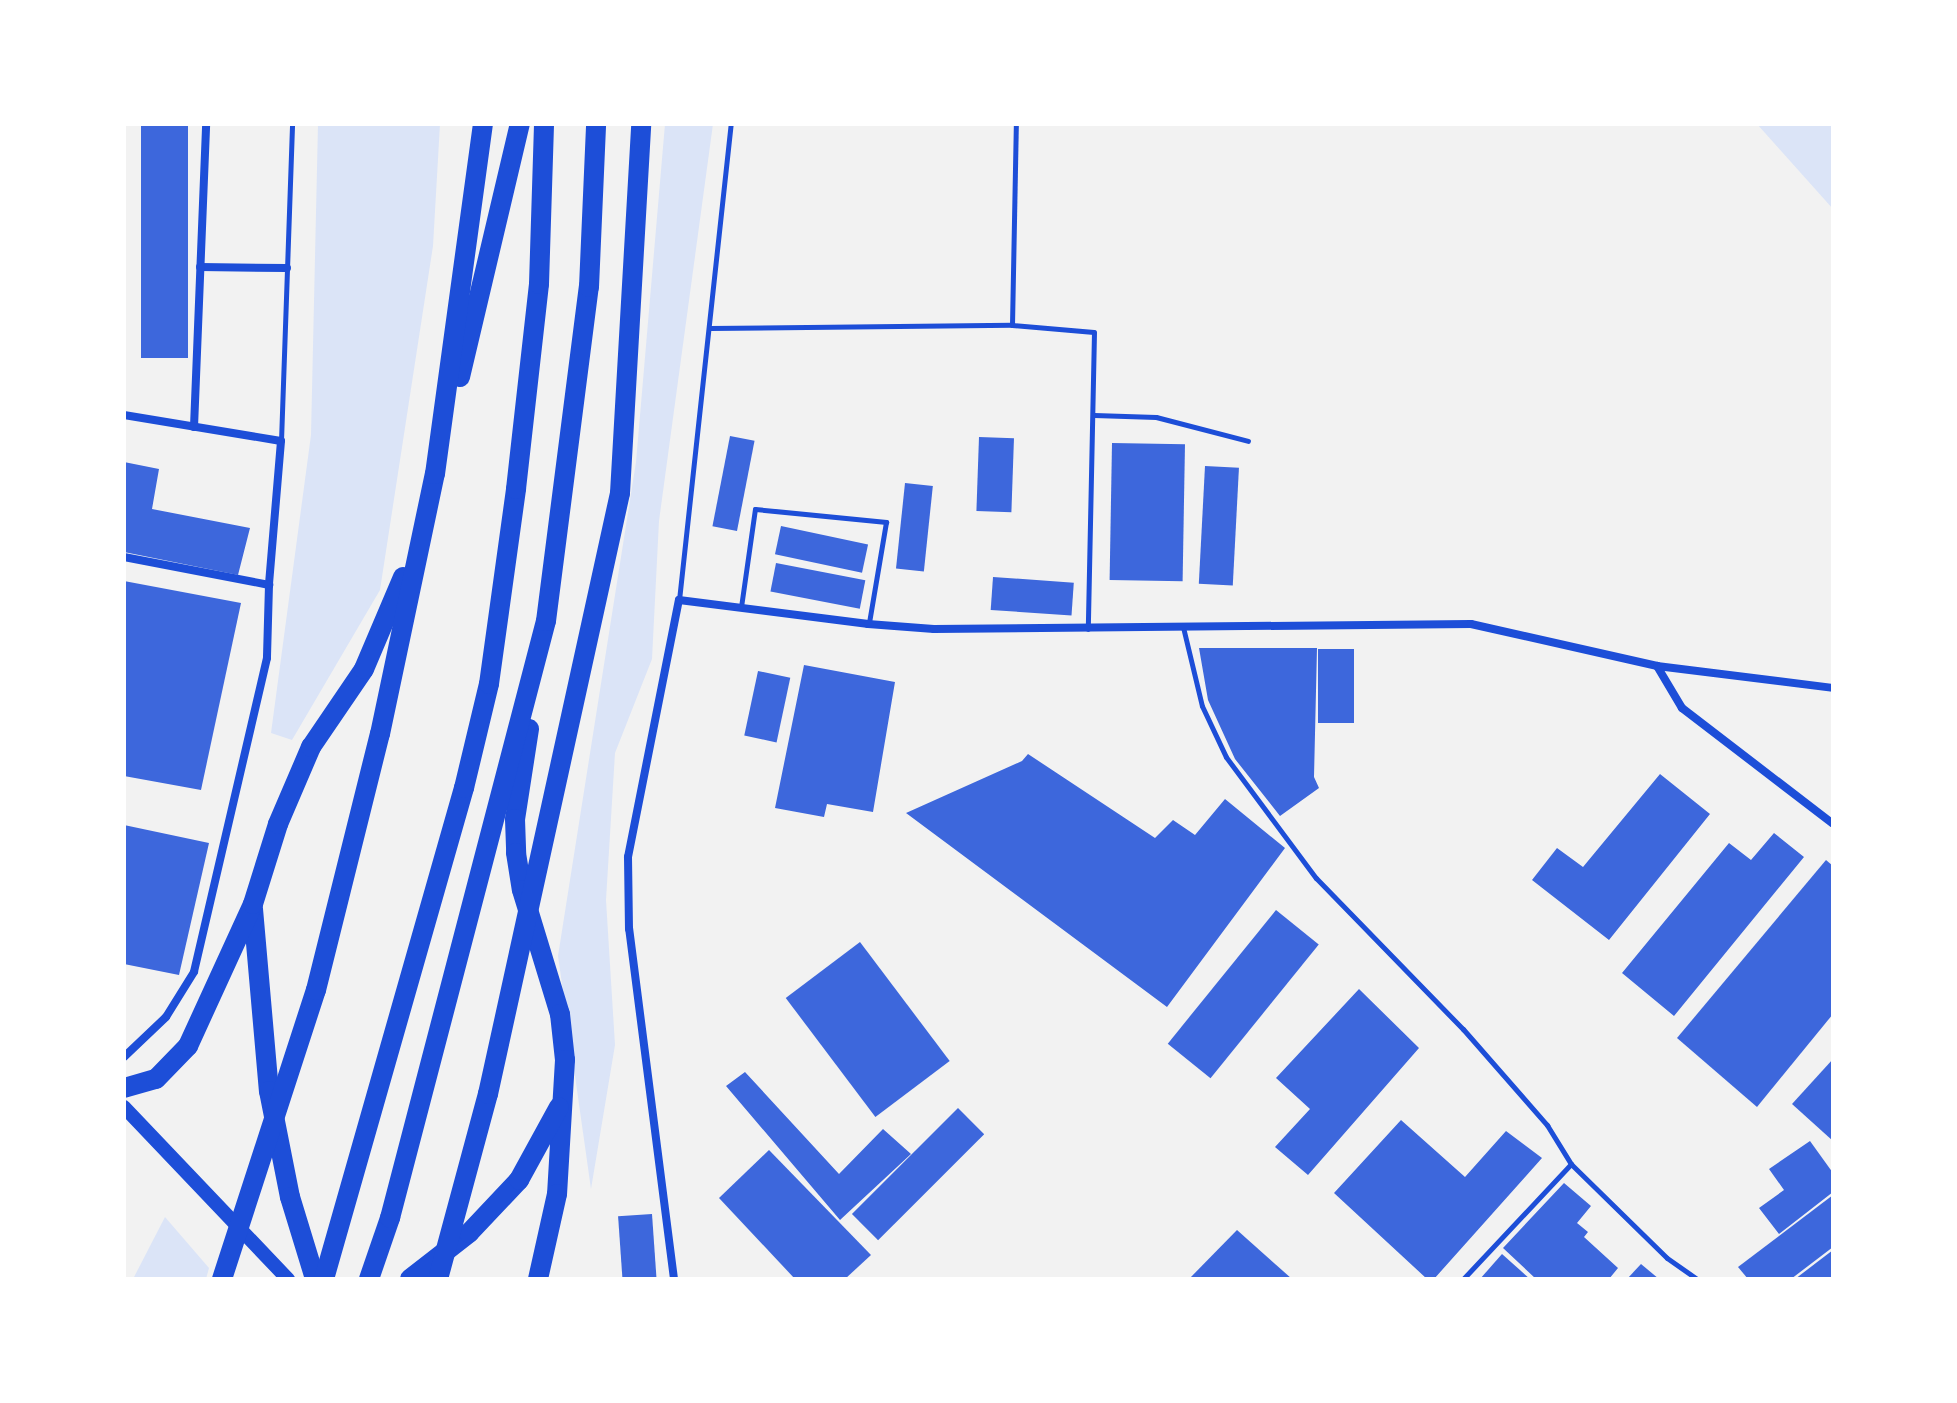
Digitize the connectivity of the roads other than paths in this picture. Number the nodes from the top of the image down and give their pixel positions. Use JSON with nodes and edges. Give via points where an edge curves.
{"nodes":[{"id":1,"x":206,"y":124,"type":"edge"},
{"id":2,"x":292,"y":124,"type":"edge"},
{"id":3,"x":483,"y":124,"type":"edge"},
{"id":4,"x":520,"y":124,"type":"edge"},
{"id":5,"x":544,"y":124,"type":"edge"},
{"id":6,"x":596,"y":124,"type":"edge"},
{"id":7,"x":641,"y":124,"type":"edge"},
{"id":8,"x":731,"y":124,"type":"edge"},
{"id":9,"x":1016,"y":124,"type":"edge"},
{"id":10,"x":200,"y":267,"type":"junction"},
{"id":11,"x":287,"y":268,"type":"junction"},
{"id":12,"x":1012,"y":325,"type":"junction"},
{"id":13,"x":710,"y":328,"type":"junction"},
{"id":14,"x":124,"y":415,"type":"edge"},
{"id":15,"x":1094,"y":415,"type":"junction"},
{"id":16,"x":194,"y":427,"type":"junction"},
{"id":17,"x":281,"y":441,"type":"junction"},
{"id":18,"x":1248,"y":441,"type":"dead end"},
{"id":19,"x":124,"y":557,"type":"edge"},
{"id":20,"x":269,"y":585,"type":"junction"},
{"id":21,"x":679,"y":600,"type":"junction"},
{"id":22,"x":741,"y":607,"type":"junction"},
{"id":23,"x":546,"y":621,"type":"junction"},
{"id":24,"x":868,"y":624,"type":"junction"},
{"id":25,"x":1183,"y":627,"type":"junction"},
{"id":26,"x":1088,"y":630,"type":"junction"},
{"id":27,"x":1657,"y":666,"type":"junction"},
{"id":28,"x":1833,"y":688,"type":"edge"},
{"id":29,"x":1833,"y":824,"type":"edge"},
{"id":30,"x":253,"y":904,"type":"junction"},
{"id":31,"x":124,"y":1057,"type":"edge"},
{"id":32,"x":124,"y":1088,"type":"edge"},
{"id":33,"x":563,"y":1100,"type":"junction"},
{"id":34,"x":124,"y":1107,"type":"edge"},
{"id":35,"x":1571,"y":1164,"type":"junction"},
{"id":36,"x":222,"y":1279,"type":"edge"},
{"id":37,"x":288,"y":1279,"type":"edge"},
{"id":38,"x":315,"y":1279,"type":"edge"},
{"id":39,"x":324,"y":1279,"type":"edge"},
{"id":40,"x":369,"y":1279,"type":"edge"},
{"id":41,"x":410,"y":1279,"type":"edge"},
{"id":42,"x":438,"y":1279,"type":"edge"},
{"id":43,"x":538,"y":1279,"type":"edge"},
{"id":44,"x":674,"y":1279,"type":"edge"},
{"id":45,"x":1463,"y":1279,"type":"edge"},
{"id":46,"x":1697,"y":1279,"type":"edge"}],
"edges":[{"from":1,"to":10,"type":"street"},
{"from":2,"to":11,"type":"lane"},
{"from":3,"to":36,"type":"highway","via":[[435,474],[380,734],[316,990]]},
{"from":4,"to":30,"type":"highway","via":[[471,338],[400,588],[364,669],[311,747],[278,824]]},
{"from":5,"to":39,"type":"highway","via":[[539,284],[489,684]]},
{"from":6,"to":23,"type":"highway","via":[[589,287]]},
{"from":7,"to":42,"type":"highway","via":[[620,493],[488,1094]]},
{"from":8,"to":13,"type":"lane"},
{"from":9,"to":12,"type":"lane"},
{"from":10,"to":11,"type":"street"},
{"from":10,"to":16,"type":"street"},
{"from":11,"to":17,"type":"lane"},
{"from":12,"to":13,"type":"lane"},
{"from":12,"to":15,"type":"lane","via":[[1094,332]]},
{"from":13,"to":21,"type":"lane"},
{"from":14,"to":16,"type":"street"},
{"from":15,"to":18,"type":"lane","via":[[1156,417]]},
{"from":15,"to":26,"type":"lane"},
{"from":16,"to":17,"type":"street"},
{"from":17,"to":20,"type":"street"},
{"from":19,"to":20,"type":"street"},
{"from":20,"to":31,"type":"street","via":[[267,658],[194,972],[166,1017]]},
{"from":21,"to":22,"type":"street"},
{"from":21,"to":44,"type":"street","via":[[628,857],[629,929]]},
{"from":22,"to":24,"type":"street"},
{"from":22,"to":24,"type":"lane","via":[[755,509],[886,522]]},
{"from":23,"to":33,"type":"highway","via":[[515,819],[516,853],[560,1014]]},
{"from":23,"to":40,"type":"highway","via":[[390,1218]]},
{"from":24,"to":26,"type":"street"},
{"from":25,"to":26,"type":"street"},
{"from":25,"to":27,"type":"street","via":[[1471,624]]},
{"from":25,"to":35,"type":"lane","via":[[1202,706],[1226,757],[1316,878],[1463,1029],[1547,1125]]},
{"from":27,"to":28,"type":"street"},
{"from":27,"to":29,"type":"street","via":[[1682,708]]},
{"from":30,"to":32,"type":"highway","via":[[188,1046],[156,1079]]},
{"from":30,"to":38,"type":"highway","via":[[269,1091],[290,1197]]},
{"from":33,"to":41,"type":"highway","via":[[519,1180],[469,1233]]},
{"from":33,"to":43,"type":"highway","via":[[557,1194]]},
{"from":34,"to":37,"type":"street"},
{"from":35,"to":45,"type":"lane"},
{"from":35,"to":46,"type":"lane","via":[[1667,1258]]}]}
